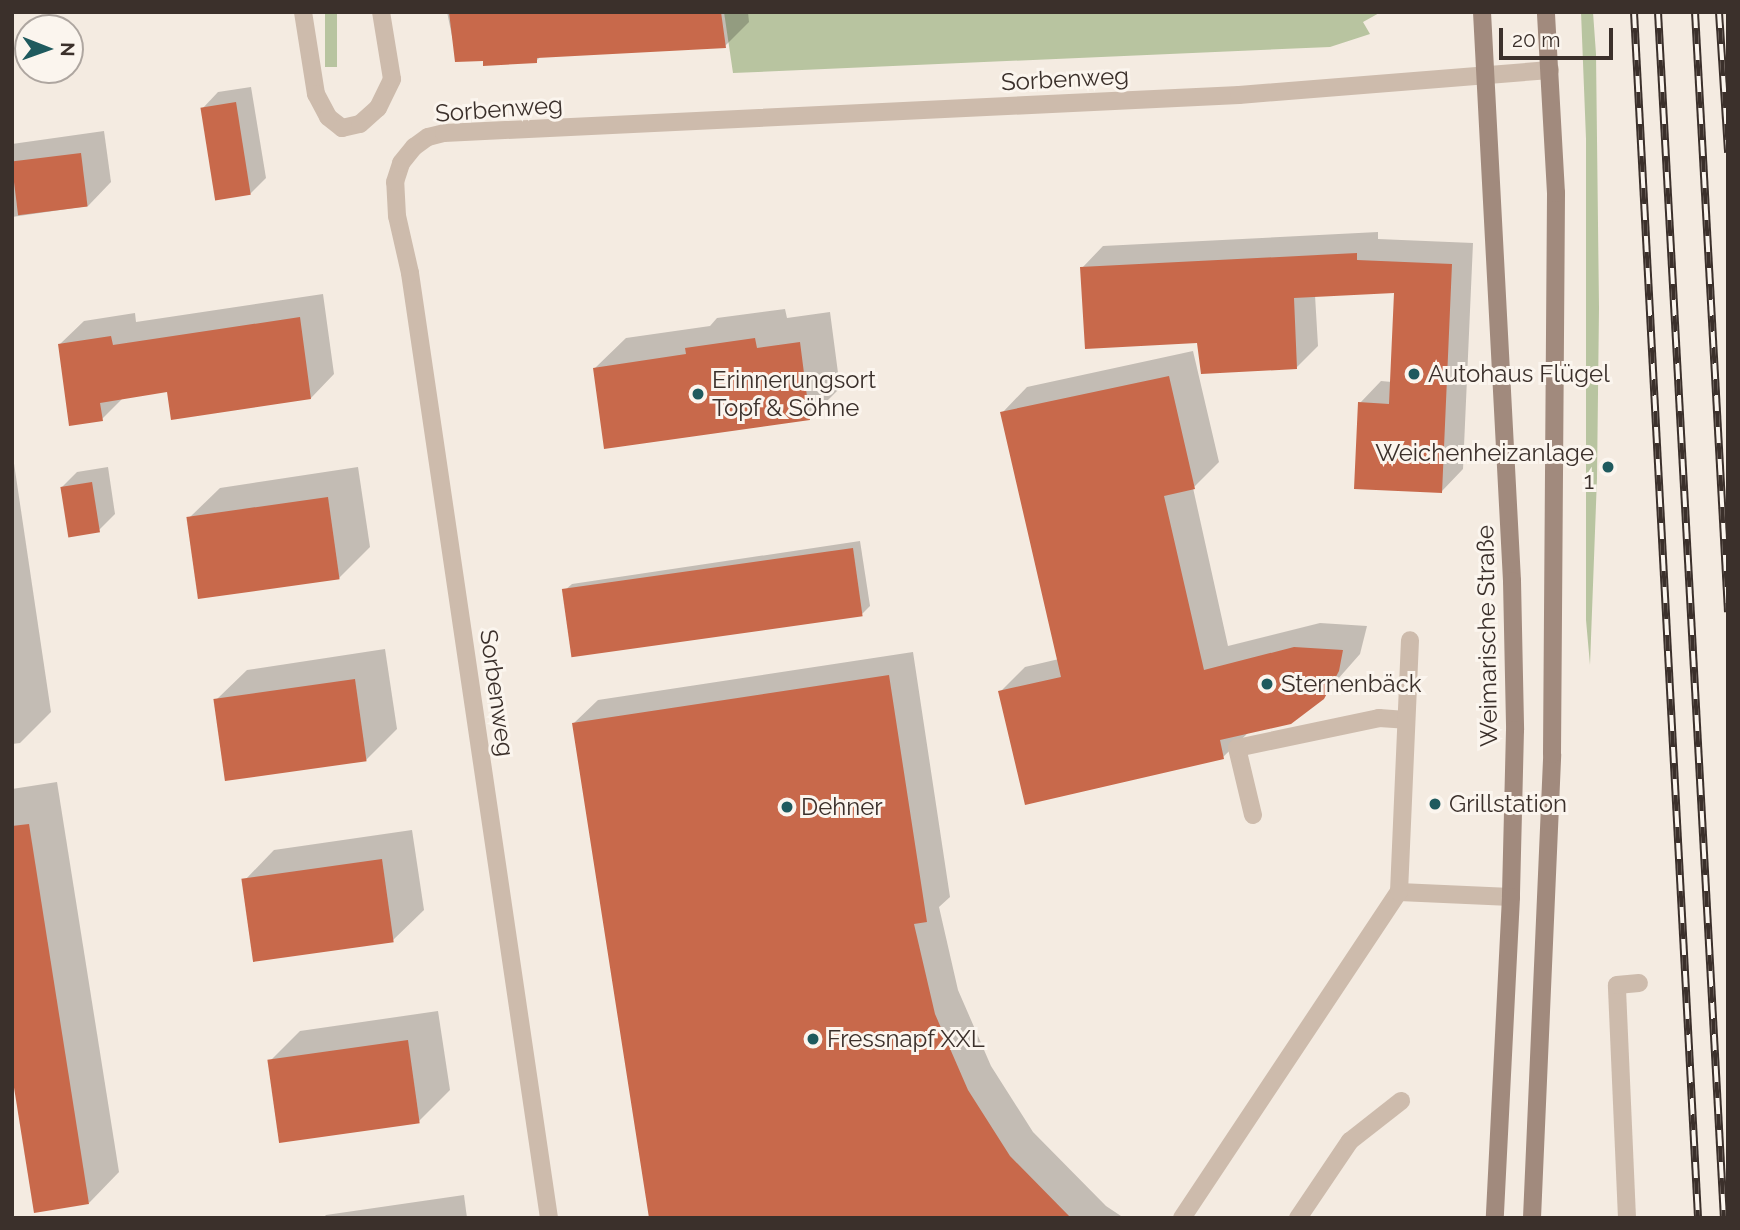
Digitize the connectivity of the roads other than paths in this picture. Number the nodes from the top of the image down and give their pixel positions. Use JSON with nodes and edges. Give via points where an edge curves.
{"nodes":[{"id":1,"x":303,"y":12,"type":"edge"},
{"id":2,"x":381,"y":12,"type":"edge"},
{"id":3,"x":1482,"y":12,"type":"edge"},
{"id":4,"x":1546,"y":12,"type":"edge"},
{"id":5,"x":1550,"y":70,"type":"junction"},
{"id":6,"x":1486,"y":75,"type":"junction"},
{"id":7,"x":1410,"y":640,"type":"dead end"},
{"id":8,"x":1406,"y":720,"type":"junction"},
{"id":9,"x":1253,"y":815,"type":"dead end"},
{"id":10,"x":1399,"y":892,"type":"junction"},
{"id":11,"x":1511,"y":897,"type":"junction"},
{"id":12,"x":1639,"y":983,"type":"dead end"},
{"id":13,"x":1401,"y":1101,"type":"dead end"},
{"id":14,"x":549,"y":1218,"type":"edge"},
{"id":15,"x":1182,"y":1218,"type":"edge"},
{"id":16,"x":1298,"y":1218,"type":"edge"},
{"id":17,"x":1495,"y":1218,"type":"edge"},
{"id":18,"x":1532,"y":1218,"type":"edge"},
{"id":19,"x":1627,"y":1218,"type":"edge"}],
"edges":[{"from":1,"to":2,"type":"street","via":[[316,94],[328,117],[342,128],[360,124],[378,108],[392,79]]},
{"from":3,"to":6,"type":"main road","name":"Weimarische Straße"},
{"from":4,"to":5,"type":"main road"},
{"from":5,"to":6,"type":"street","name":"Sorbenweg"},
{"from":5,"to":18,"type":"main road","via":[[1556,193],[1552,754]]},
{"from":6,"to":11,"type":"main road","name":"Weimarische Straße","via":[[1512,581]]},
{"from":6,"to":14,"type":"street","name":"Sorbenweg","via":[[1239,94],[444,133],[428,137],[407,155],[396,182],[397,216],[412,286]]},
{"from":7,"to":8,"type":"street"},
{"from":8,"to":9,"type":"street","via":[[1379,718],[1237,748]]},
{"from":8,"to":10,"type":"street"},
{"from":10,"to":11,"type":"street"},
{"from":10,"to":15,"type":"street"},
{"from":11,"to":17,"type":"main road","name":"Weimarische Straße"},
{"from":12,"to":19,"type":"street","via":[[1617,985]]},
{"from":13,"to":16,"type":"street","via":[[1350,1141]]}]}
